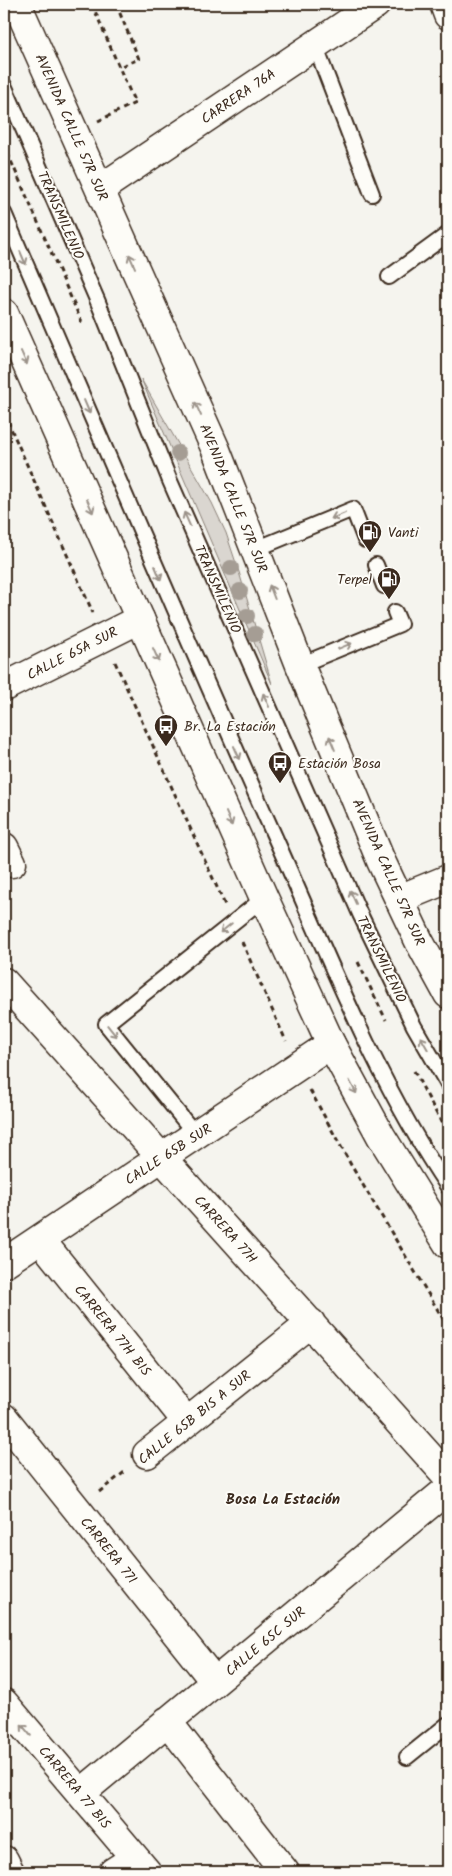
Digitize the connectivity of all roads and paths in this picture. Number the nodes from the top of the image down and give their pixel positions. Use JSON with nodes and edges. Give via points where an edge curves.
{"nodes":[{"id":1,"x":17,"y":4,"type":"edge"},
{"id":2,"x":92,"y":4,"type":"edge"},
{"id":3,"x":116,"y":4,"type":"edge"},
{"id":4,"x":376,"y":4,"type":"edge"},
{"id":5,"x":444,"y":4,"type":"edge"},
{"id":6,"x":448,"y":15,"type":"edge"},
{"id":7,"x":314,"y":45,"type":"junction"},
{"id":8,"x":120,"y":67,"type":"junction"},
{"id":9,"x":4,"y":85,"type":"edge"},
{"id":10,"x":74,"y":132,"type":"junction"},
{"id":11,"x":4,"y":145,"type":"edge"},
{"id":12,"x":100,"y":189,"type":"junction"},
{"id":13,"x":372,"y":194,"type":"dead end"},
{"id":14,"x":4,"y":213,"type":"edge"},
{"id":15,"x":448,"y":234,"type":"edge"},
{"id":16,"x":388,"y":277,"type":"dead end"},
{"id":17,"x":4,"y":313,"type":"edge"},
{"id":18,"x":83,"y":325,"type":"dead end"},
{"id":19,"x":4,"y":413,"type":"edge"},
{"id":20,"x":365,"y":540,"type":"dead end"},
{"id":21,"x":256,"y":549,"type":"junction"},
{"id":22,"x":376,"y":565,"type":"dead end"},
{"id":23,"x":384,"y":586,"type":"dead end"},
{"id":24,"x":395,"y":612,"type":"dead end"},
{"id":25,"x":140,"y":619,"type":"junction"},
{"id":26,"x":103,"y":636,"type":"junction"},
{"id":27,"x":300,"y":665,"type":"junction"},
{"id":28,"x":4,"y":687,"type":"edge"},
{"id":29,"x":448,"y":879,"type":"edge"},
{"id":30,"x":264,"y":898,"type":"junction"},
{"id":31,"x":399,"y":899,"type":"junction"},
{"id":32,"x":232,"y":922,"type":"junction"},
{"id":33,"x":4,"y":982,"type":"edge"},
{"id":34,"x":445,"y":982,"type":"edge"},
{"id":35,"x":331,"y":1044,"type":"junction"},
{"id":36,"x":298,"y":1067,"type":"junction"},
{"id":37,"x":448,"y":1085,"type":"edge"},
{"id":38,"x":196,"y":1135,"type":"junction"},
{"id":39,"x":162,"y":1158,"type":"junction"},
{"id":40,"x":448,"y":1186,"type":"edge"},
{"id":41,"x":40,"y":1239,"type":"junction"},
{"id":42,"x":448,"y":1244,"type":"edge"},
{"id":43,"x":4,"y":1263,"type":"edge"},
{"id":44,"x":310,"y":1323,"type":"junction"},
{"id":45,"x":448,"y":1327,"type":"edge"},
{"id":46,"x":4,"y":1418,"type":"edge"},
{"id":47,"x":187,"y":1422,"type":"junction"},
{"id":48,"x":147,"y":1454,"type":"joint"},
{"id":49,"x":448,"y":1476,"type":"edge"},
{"id":50,"x":448,"y":1488,"type":"edge"},
{"id":51,"x":76,"y":1510,"type":"junction"},
{"id":52,"x":215,"y":1682,"type":"junction"},
{"id":53,"x":4,"y":1703,"type":"edge"},
{"id":54,"x":167,"y":1722,"type":"junction"},
{"id":55,"x":448,"y":1724,"type":"edge"},
{"id":56,"x":407,"y":1758,"type":"dead end"},
{"id":57,"x":81,"y":1793,"type":"junction"},
{"id":58,"x":4,"y":1860,"type":"edge"},
{"id":59,"x":132,"y":1867,"type":"edge"},
{"id":60,"x":10,"y":1872,"type":"edge"},
{"id":61,"x":285,"y":1872,"type":"edge"}],
"edges":[{"from":1,"to":10,"type":"main road","name":"AVENIDA CALLE 57R SUR"},
{"from":2,"to":8,"type":"path"},
{"from":3,"to":8,"type":"path","via":[[139,59]]},
{"from":4,"to":7,"type":"main road","name":"CARRERA 76A"},
{"from":5,"to":6,"type":"main road"},
{"from":7,"to":12,"type":"main road","name":"CARRERA 76A"},
{"from":7,"to":13,"type":"lane"},
{"from":8,"to":10,"type":"path","via":[[136,104]]},
{"from":37,"to":9,"type":"lane","name":"TRANSMILENIO","one_way":true,"via":[[414,1026],[360,914],[170,481],[98,302]]},
{"from":10,"to":12,"type":"main road","name":"AVENIDA CALLE 57R SUR"},
{"from":11,"to":18,"type":"path"},
{"from":21,"to":12,"type":"main road","name":"AVENIDA CALLE 57R SUR","one_way":true,"via":[[216,450]]},
{"from":14,"to":40,"type":"lane","one_way":true,"via":[[192,652],[353,1012],[397,1100]]},
{"from":15,"to":16,"type":"lane"},
{"from":17,"to":25,"type":"main road","one_way":true},
{"from":19,"to":26,"type":"path"},
{"from":20,"to":21,"type":"lane","one_way":true,"via":[[353,510]]},
{"from":27,"to":21,"type":"main road","name":"AVENIDA CALLE 57R SUR","one_way":true},
{"from":22,"to":23,"type":"lane"},
{"from":27,"to":24,"type":"lane","one_way":true,"via":[[400,624]]},
{"from":25,"to":26,"type":"main road","name":"CALLE 65A SUR"},
{"from":25,"to":30,"type":"main road","one_way":true},
{"from":26,"to":28,"type":"main road","name":"CALLE 65A SUR"},
{"from":26,"to":32,"type":"path"},
{"from":31,"to":27,"type":"main road","name":"AVENIDA CALLE 57R SUR","one_way":true},
{"from":29,"to":31,"type":"main road"},
{"from":30,"to":32,"type":"lane"},
{"from":30,"to":35,"type":"main road"},
{"from":31,"to":34,"type":"main road","name":"AVENIDA CALLE 57R SUR"},
{"from":32,"to":36,"type":"path"},
{"from":32,"to":38,"type":"lane","one_way":true,"via":[[106,1024]]},
{"from":33,"to":39,"type":"main road","name":"CARRERA 77H"},
{"from":35,"to":36,"type":"main road","name":"CALLE 65B SUR"},
{"from":35,"to":42,"type":"main road","one_way":true,"via":[[381,1136]]},
{"from":36,"to":38,"type":"main road","name":"CALLE 65B SUR"},
{"from":36,"to":45,"type":"path","via":[[351,1166]]},
{"from":38,"to":39,"type":"main road","name":"CALLE 65B SUR"},
{"from":39,"to":41,"type":"main road","name":"CALLE 65B SUR"},
{"from":39,"to":44,"type":"main road","name":"CARRERA 77H"},
{"from":41,"to":43,"type":"main road","name":"CALLE 65B SUR"},
{"from":41,"to":47,"type":"main road","name":"CARRERA 77H BIS"},
{"from":44,"to":47,"type":"main road","name":"CALLE 65B BIS A SUR"},
{"from":44,"to":49,"type":"main road","name":"CARRERA 77H"},
{"from":46,"to":51,"type":"main road","name":"CARRERA 77I"},
{"from":47,"to":48,"type":"main road","name":"CALLE 65B BIS A SUR"},
{"from":48,"to":51,"type":"path","name":"CALLE 65B BIS A SUR"},
{"from":50,"to":52,"type":"main road","name":"CALLE 65C SUR"},
{"from":51,"to":52,"type":"main road","name":"CARRERA 77I"},
{"from":52,"to":54,"type":"main road","name":"CALLE 65C SUR"},
{"from":57,"to":53,"type":"main road","name":"CARRERA 77 BIS","one_way":true},
{"from":54,"to":57,"type":"main road","name":"CALLE 65C SUR"},
{"from":54,"to":61,"type":"main road"},
{"from":55,"to":56,"type":"lane"},
{"from":57,"to":59,"type":"main road","name":"CARRERA 77 BIS"},
{"from":58,"to":60,"type":"main road"}]}
